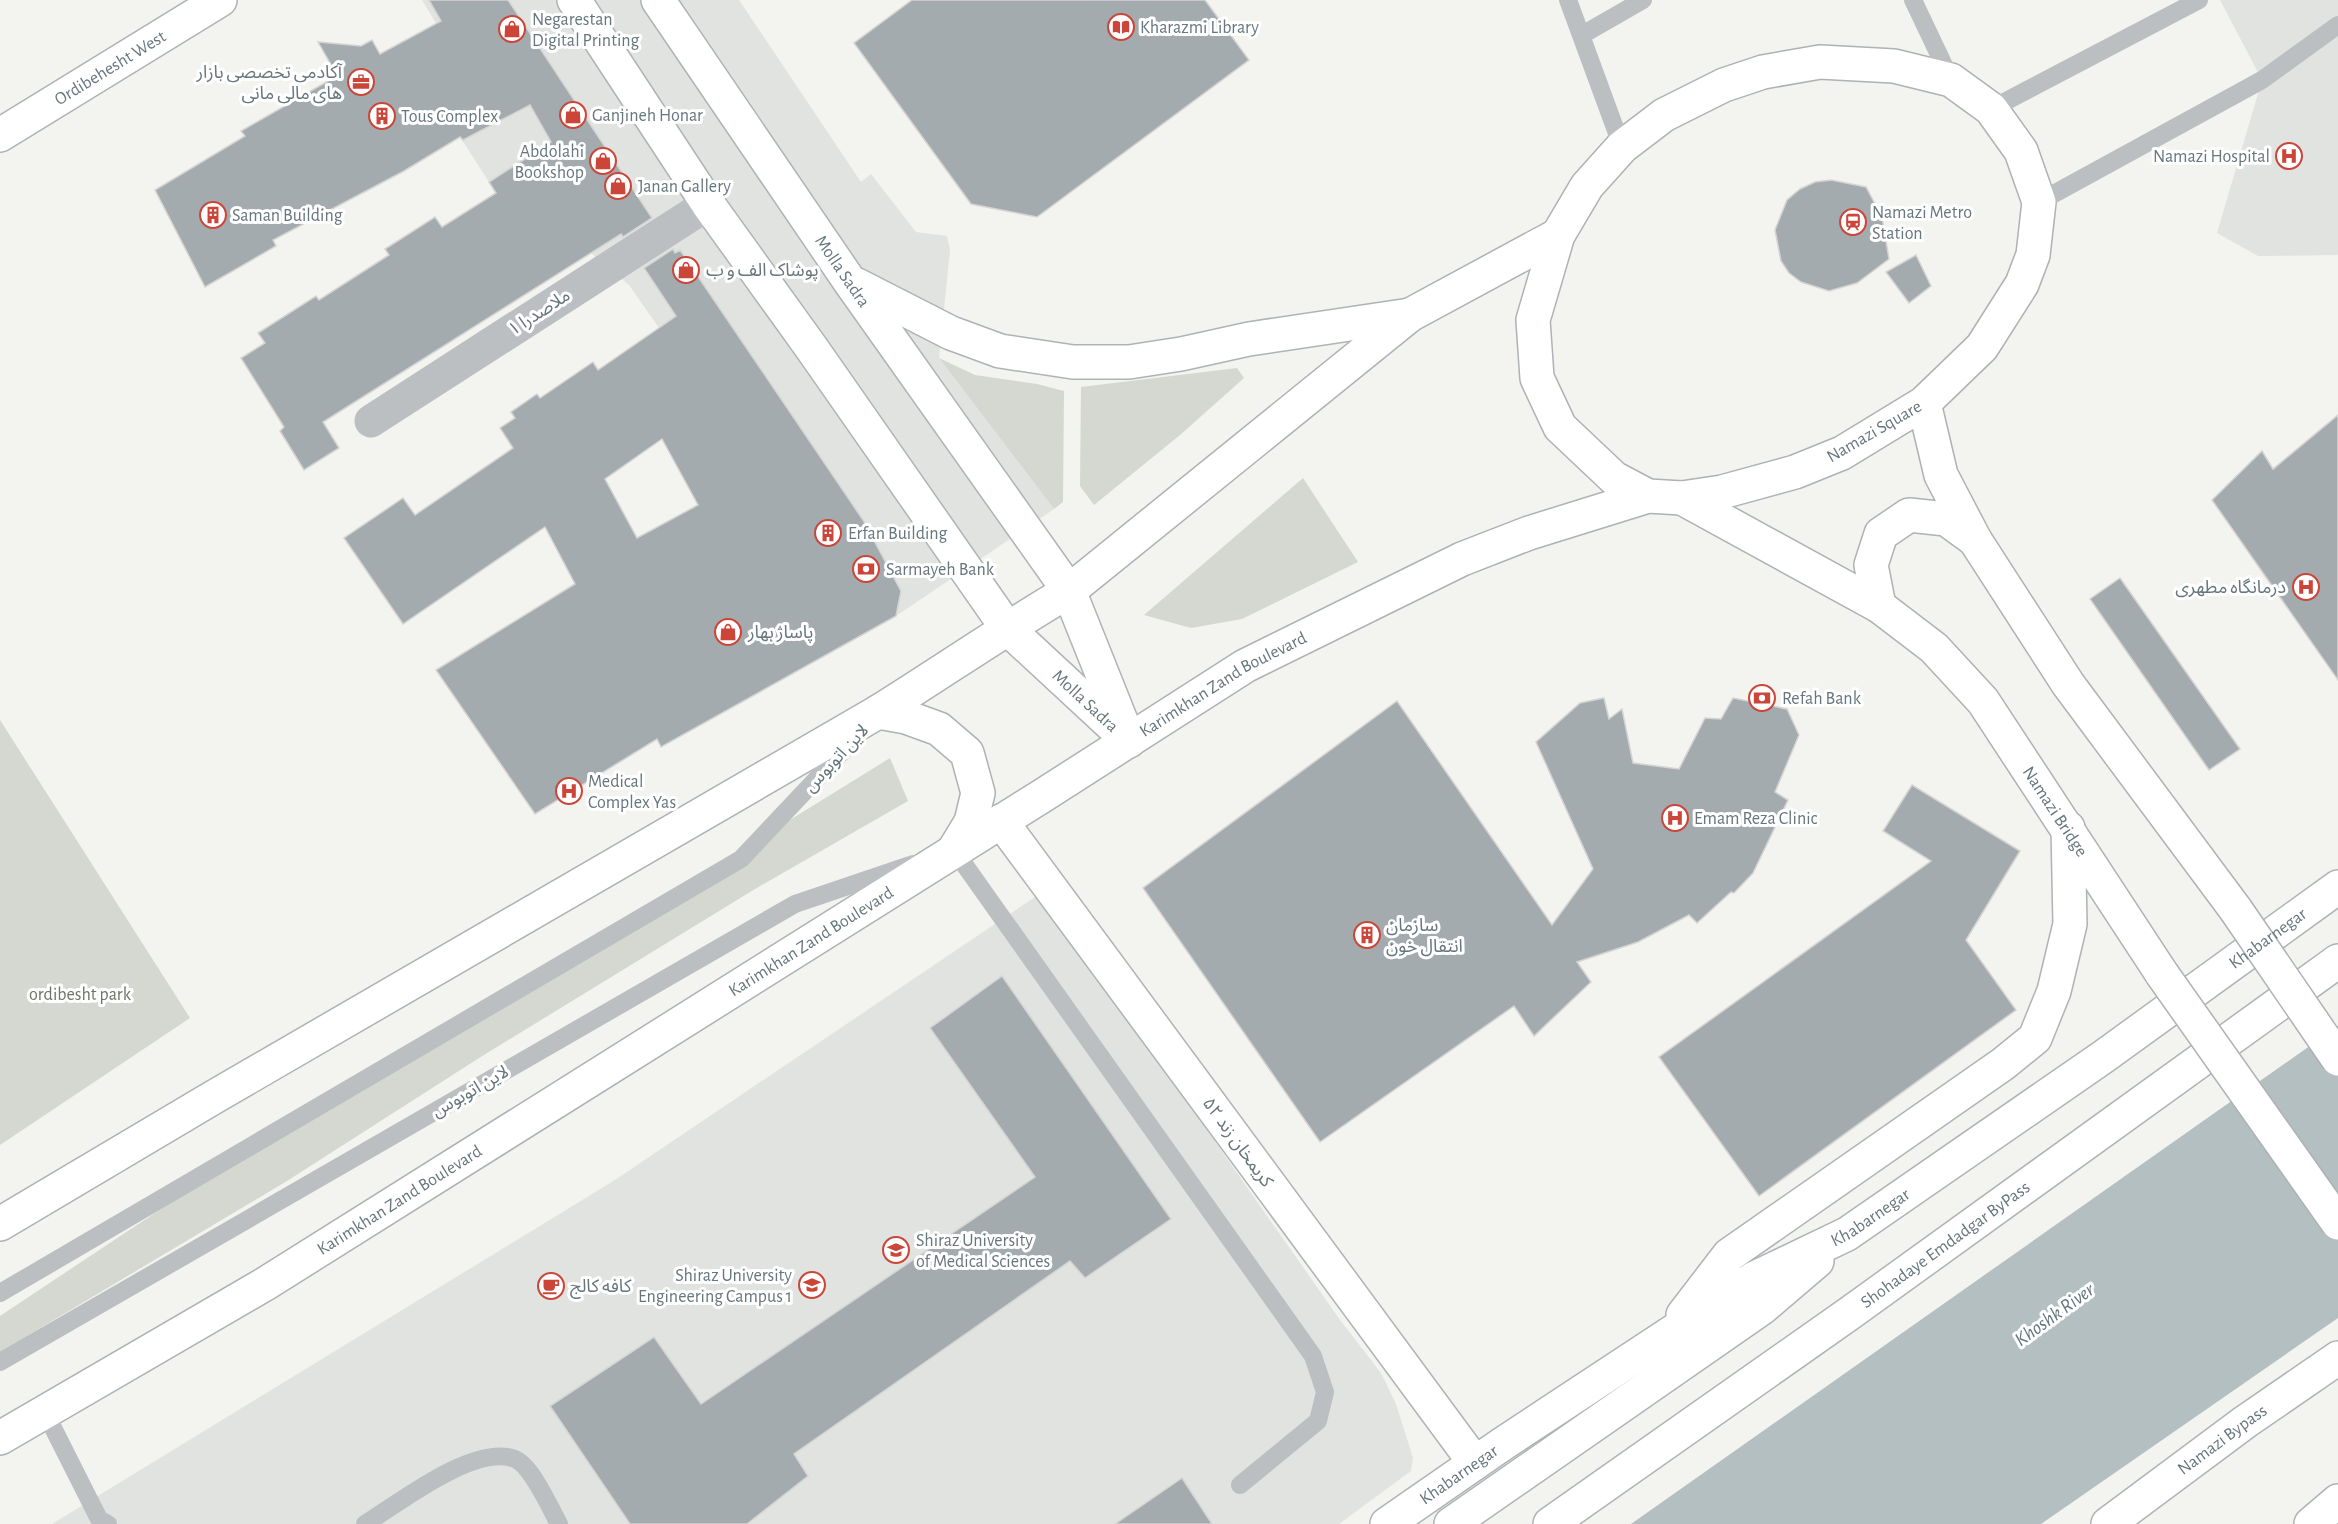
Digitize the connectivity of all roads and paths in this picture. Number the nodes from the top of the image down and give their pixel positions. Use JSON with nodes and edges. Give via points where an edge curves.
{"nodes":[{"id":1,"x":220,"y":0,"type":"edge"},
{"id":2,"x":574,"y":0,"type":"edge"},
{"id":3,"x":658,"y":0,"type":"edge"},
{"id":4,"x":1643,"y":0,"type":"edge"},
{"id":5,"x":1913,"y":0,"type":"edge"},
{"id":6,"x":2199,"y":0,"type":"edge"},
{"id":7,"x":1571,"y":1,"type":"edge"},
{"id":8,"x":2338,"y":25,"type":"edge"},
{"id":9,"x":1582,"y":35,"type":"junction"},
{"id":10,"x":1951,"y":80,"type":"junction"},
{"id":11,"x":1991,"y":109,"type":"junction"},
{"id":12,"x":0,"y":135,"type":"edge"},
{"id":13,"x":1622,"y":147,"type":"junction"},
{"id":14,"x":2039,"y":202,"type":"junction"},
{"id":15,"x":708,"y":204,"type":"junction"},
{"id":16,"x":1558,"y":235,"type":"junction"},
{"id":17,"x":850,"y":282,"type":"junction"},
{"id":18,"x":1410,"y":315,"type":"junction"},
{"id":19,"x":1924,"y":403,"type":"junction"},
{"id":20,"x":371,"y":421,"type":"dead end"},
{"id":21,"x":1648,"y":496,"type":"junction"},
{"id":22,"x":1682,"y":498,"type":"junction"},
{"id":23,"x":1975,"y":540,"type":"junction"},
{"id":24,"x":1069,"y":591,"type":"junction"},
{"id":25,"x":1880,"y":606,"type":"junction"},
{"id":26,"x":1007,"y":628,"type":"junction"},
{"id":27,"x":878,"y":712,"type":"junction"},
{"id":28,"x":1129,"y":741,"type":"junction"},
{"id":29,"x":1001,"y":821,"type":"junction"},
{"id":30,"x":2068,"y":828,"type":"junction"},
{"id":31,"x":954,"y":850,"type":"junction"},
{"id":32,"x":2338,"y":887,"type":"edge"},
{"id":33,"x":2338,"y":961,"type":"edge"},
{"id":34,"x":2338,"y":1059,"type":"edge"},
{"id":35,"x":2338,"y":1223,"type":"edge"},
{"id":36,"x":0,"y":1224,"type":"edge"},
{"id":37,"x":1847,"y":1234,"type":"junction"},
{"id":38,"x":0,"y":1293,"type":"edge"},
{"id":39,"x":1668,"y":1335,"type":"junction"},
{"id":40,"x":2338,"y":1358,"type":"edge"},
{"id":41,"x":0,"y":1362,"type":"edge"},
{"id":42,"x":45,"y":1412,"type":"junction"},
{"id":43,"x":0,"y":1438,"type":"edge"},
{"id":44,"x":1475,"y":1463,"type":"junction"},
{"id":45,"x":1240,"y":1485,"type":"dead end"},
{"id":46,"x":2338,"y":1501,"type":"edge"},
{"id":47,"x":102,"y":1522,"type":"edge"},
{"id":48,"x":365,"y":1524,"type":"edge"},
{"id":49,"x":559,"y":1524,"type":"edge"},
{"id":50,"x":1387,"y":1524,"type":"edge"},
{"id":51,"x":1451,"y":1524,"type":"edge"},
{"id":52,"x":1550,"y":1524,"type":"edge"},
{"id":53,"x":2108,"y":1524,"type":"edge"},
{"id":54,"x":2311,"y":1524,"type":"edge"}],
"edges":[{"from":1,"to":12,"type":"main road","name":"Ordibehesht West"},
{"from":2,"to":15,"type":"main road","name":"Molla Sadra"},
{"from":3,"to":17,"type":"main road","name":"Molla Sadra"},
{"from":4,"to":9,"type":"lane"},
{"from":5,"to":10,"type":"lane"},
{"from":6,"to":11,"type":"lane"},
{"from":7,"to":9,"type":"lane"},
{"from":8,"to":14,"type":"lane","via":[[2262,80]]},
{"from":9,"to":13,"type":"lane"},
{"from":10,"to":11,"type":"main road","name":"Namazi Square"},
{"from":10,"to":13,"type":"main road","name":"Namazi Square","via":[[1894,66],[1820,62],[1763,72],[1724,85],[1664,115]]},
{"from":11,"to":14,"type":"main road","name":"Namazi Square","via":[[2021,151]]},
{"from":13,"to":16,"type":"main road","name":"Namazi Square","via":[[1587,186]]},
{"from":14,"to":19,"type":"main road","name":"Namazi Square","via":[[2033,255],[2022,284],[1982,346]]},
{"from":15,"to":20,"type":"street","name":"۱ ملاصدرا"},
{"from":15,"to":26,"type":"main road","name":"Molla Sadra"},
{"from":16,"to":18,"type":"main road"},
{"from":16,"to":21,"type":"main road","name":"Namazi Square","via":[[1533,320],[1537,378],[1560,427],[1614,478]]},
{"from":17,"to":18,"type":"main road","via":[[951,333],[1000,351],[1073,362],[1129,362]]},
{"from":17,"to":24,"type":"main road","name":"Molla Sadra"},
{"from":18,"to":24,"type":"main road"},
{"from":19,"to":22,"type":"main road","name":"Namazi Square","via":[[1842,453],[1795,472],[1722,492]]},
{"from":19,"to":23,"type":"main road","via":[[1941,475]]},
{"from":21,"to":22,"type":"main road","name":"Namazi Square"},
{"from":21,"to":28,"type":"main road","name":"Karimkhan Zand Boulevard","via":[[1529,533],[1462,559],[1245,666]]},
{"from":22,"to":25,"type":"main road","name":"Namazi Bridge"},
{"from":23,"to":25,"type":"main road","via":[[1946,519],[1910,515],[1881,534],[1871,565]]},
{"from":23,"to":34,"type":"main road","bridge":true,"via":[[2068,684],[2236,910]]},
{"from":24,"to":26,"type":"main road"},
{"from":24,"to":28,"type":"main road","name":"Molla Sadra"},
{"from":25,"to":30,"type":"main road","name":"Namazi Bridge","via":[[1934,648],[1983,701]]},
{"from":26,"to":27,"type":"main road"},
{"from":26,"to":28,"type":"main road","name":"Molla Sadra"},
{"from":27,"to":31,"type":"main road","via":[[939,729],[967,753],[978,793],[971,822]]},
{"from":27,"to":36,"type":"main road"},
{"from":27,"to":38,"type":"lane","name":"لاین اتوبوس","via":[[741,859]]},
{"from":28,"to":29,"type":"main road","name":"Karimkhan Zand Boulevard"},
{"from":29,"to":31,"type":"main road","name":"Karimkhan Zand Boulevard"},
{"from":29,"to":44,"type":"main road","name":"کریمخان زند ۵۲"},
{"from":30,"to":35,"type":"main road","name":"Namazi Bridge","bridge":true,"via":[[2162,974]]},
{"from":30,"to":39,"type":"main road","via":[[2070,924],[2054,991],[2035,1038],[1729,1255]]},
{"from":31,"to":41,"type":"lane","name":"لاین اتوبوس","via":[[795,904]]},
{"from":31,"to":42,"type":"main road","name":"Karimkhan Zand Boulevard","via":[[265,1284]]},
{"from":31,"to":45,"type":"lane","via":[[1313,1356],[1325,1392],[1318,1421]]},
{"from":32,"to":37,"type":"main road","name":"Khabarnegar","via":[[2103,1057]]},
{"from":33,"to":52,"type":"main road","name":"Shohadaye Emdadgar ByPass"},
{"from":37,"to":39,"type":"main road","name":"Khabarnegar","via":[[1753,1279]]},
{"from":37,"to":51,"type":"main road","via":[[1762,1308]]},
{"from":39,"to":44,"type":"main road","name":"Khabarnegar"},
{"from":40,"to":53,"type":"main road","name":"Namazi Bypass"},
{"from":42,"to":43,"type":"main road","name":"Karimkhan Zand Boulevard"},
{"from":42,"to":47,"type":"lane"},
{"from":44,"to":50,"type":"main road","name":"Khabarnegar"},
{"from":46,"to":54,"type":"main road"},
{"from":48,"to":49,"type":"lane","via":[[464,1464],[494,1456],[516,1460],[528,1470]]}]}
